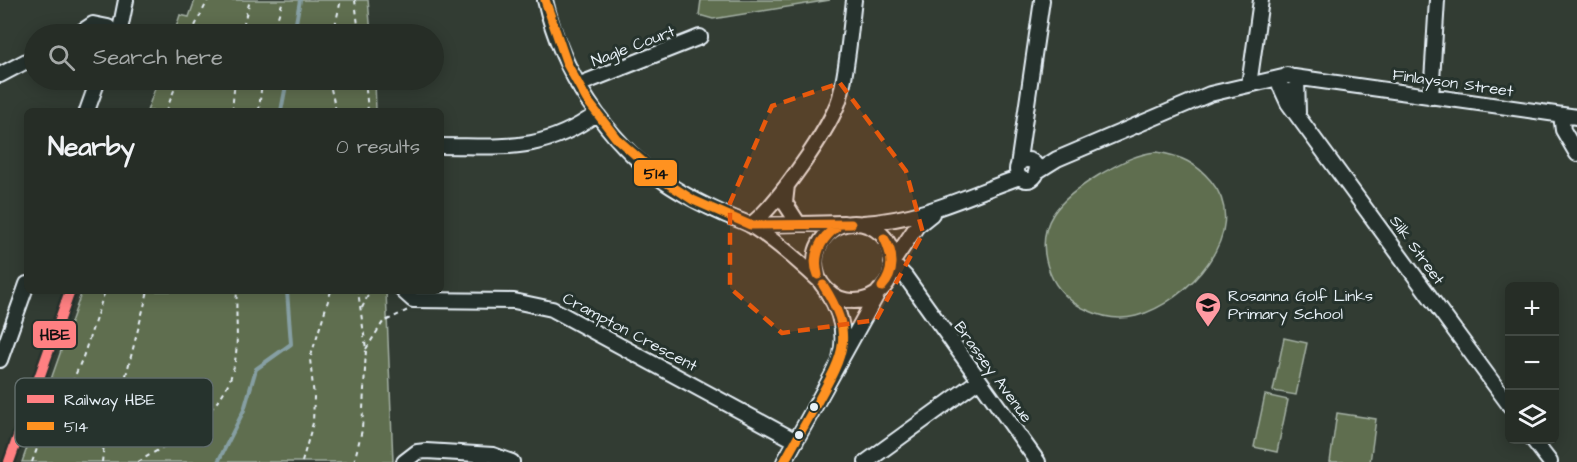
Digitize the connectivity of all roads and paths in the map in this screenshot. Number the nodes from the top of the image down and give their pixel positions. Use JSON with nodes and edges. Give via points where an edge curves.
{"nodes":[{"id":1,"x":208,"y":0,"type":"edge"},
{"id":2,"x":249,"y":0,"type":"edge"},
{"id":3,"x":283,"y":0,"type":"edge"},
{"id":4,"x":341,"y":0,"type":"edge"},
{"id":5,"x":355,"y":0,"type":"edge"},
{"id":6,"x":545,"y":0,"type":"edge"},
{"id":7,"x":854,"y":0,"type":"edge"},
{"id":8,"x":1042,"y":0,"type":"edge"},
{"id":9,"x":1261,"y":0,"type":"edge"},
{"id":10,"x":1437,"y":0,"type":"edge"},
{"id":11,"x":126,"y":1,"type":"edge"},
{"id":12,"x":116,"y":24,"type":"edge"},
{"id":13,"x":196,"y":24,"type":"edge"},
{"id":14,"x":243,"y":24,"type":"edge"},
{"id":15,"x":276,"y":24,"type":"edge"},
{"id":16,"x":335,"y":24,"type":"edge"},
{"id":17,"x":358,"y":24,"type":"edge"},
{"id":18,"x":700,"y":37,"type":"dead end"},
{"id":19,"x":24,"y":62,"type":"edge"},
{"id":20,"x":0,"y":75,"type":"edge"},
{"id":21,"x":578,"y":85,"type":"junction"},
{"id":22,"x":1249,"y":85,"type":"junction"},
{"id":23,"x":1289,"y":85,"type":"junction"},
{"id":24,"x":94,"y":90,"type":"edge"},
{"id":25,"x":174,"y":90,"type":"edge"},
{"id":26,"x":235,"y":90,"type":"edge"},
{"id":27,"x":261,"y":90,"type":"edge"},
{"id":28,"x":331,"y":90,"type":"edge"},
{"id":29,"x":366,"y":90,"type":"edge"},
{"id":30,"x":1431,"y":97,"type":"junction"},
{"id":31,"x":88,"y":108,"type":"edge"},
{"id":32,"x":167,"y":108,"type":"edge"},
{"id":33,"x":232,"y":108,"type":"edge"},
{"id":34,"x":259,"y":108,"type":"edge"},
{"id":35,"x":335,"y":108,"type":"edge"},
{"id":36,"x":368,"y":108,"type":"edge"},
{"id":37,"x":596,"y":114,"type":"junction"},
{"id":38,"x":1562,"y":115,"type":"junction"},
{"id":39,"x":1577,"y":117,"type":"edge"},
{"id":40,"x":444,"y":146,"type":"edge"},
{"id":41,"x":1577,"y":154,"type":"edge"},
{"id":42,"x":1025,"y":168,"type":"junction"},
{"id":43,"x":789,"y":181,"type":"junction"},
{"id":44,"x":936,"y":211,"type":"junction"},
{"id":45,"x":798,"y":223,"type":"junction"},
{"id":46,"x":854,"y":224,"type":"junction"},
{"id":47,"x":750,"y":225,"type":"junction"},
{"id":48,"x":892,"y":263,"type":"junction"},
{"id":49,"x":821,"y":283,"type":"junction"},
{"id":50,"x":881,"y":290,"type":"junction"},
{"id":51,"x":24,"y":292,"type":"edge"},
{"id":52,"x":104,"y":294,"type":"edge"},
{"id":53,"x":147,"y":294,"type":"edge"},
{"id":54,"x":237,"y":294,"type":"edge"},
{"id":55,"x":330,"y":294,"type":"edge"},
{"id":56,"x":358,"y":294,"type":"edge"},
{"id":57,"x":369,"y":294,"type":"edge"},
{"id":58,"x":408,"y":295,"type":"edge"},
{"id":59,"x":922,"y":301,"type":"junction"},
{"id":60,"x":361,"y":310,"type":"junction"},
{"id":61,"x":366,"y":350,"type":"junction"},
{"id":62,"x":0,"y":360,"type":"edge"},
{"id":63,"x":840,"y":361,"type":"junction"},
{"id":64,"x":74,"y":378,"type":"edge"},
{"id":65,"x":125,"y":378,"type":"edge"},
{"id":66,"x":979,"y":380,"type":"junction"},
{"id":67,"x":1505,"y":400,"type":"edge"},
{"id":68,"x":213,"y":407,"type":"edge"},
{"id":69,"x":796,"y":441,"type":"junction"},
{"id":70,"x":1536,"y":444,"type":"edge"},
{"id":71,"x":38,"y":447,"type":"edge"},
{"id":72,"x":104,"y":447,"type":"edge"},
{"id":73,"x":162,"y":447,"type":"edge"},
{"id":74,"x":32,"y":462,"type":"edge"},
{"id":75,"x":102,"y":462,"type":"edge"},
{"id":76,"x":138,"y":462,"type":"edge"},
{"id":77,"x":303,"y":462,"type":"edge"},
{"id":78,"x":354,"y":462,"type":"edge"},
{"id":79,"x":404,"y":462,"type":"edge"},
{"id":80,"x":512,"y":462,"type":"edge"},
{"id":81,"x":784,"y":462,"type":"edge"},
{"id":82,"x":866,"y":462,"type":"edge"},
{"id":83,"x":1038,"y":462,"type":"edge"},
{"id":84,"x":1550,"y":462,"type":"edge"}],
"edges":[{"from":1,"to":13,"type":"path"},
{"from":2,"to":14,"type":"path"},
{"from":3,"to":15,"type":"path"},
{"from":4,"to":16,"type":"path"},
{"from":5,"to":17,"type":"path"},
{"from":6,"to":21,"type":"street","via":[[554,32]]},
{"from":7,"to":43,"type":"street","via":[[836,110]]},
{"from":8,"to":42,"type":"street","via":[[1023,138]]},
{"from":9,"to":22,"type":"street"},
{"from":10,"to":30,"type":"street"},
{"from":11,"to":12,"type":"street"},
{"from":18,"to":21,"type":"street","name":"Nagle Court"},
{"from":19,"to":20,"type":"street"},
{"from":21,"to":37,"type":"street"},
{"from":22,"to":23,"type":"street","name":"Finlayson Street"},
{"from":22,"to":42,"type":"street","name":"Finlayson Street","via":[[1210,94],[1058,159]]},
{"from":23,"to":30,"type":"street","name":"Finlayson Street","via":[[1325,82]]},
{"from":23,"to":67,"type":"street","name":"Silk Street","via":[[1298,113]]},
{"from":24,"to":31,"type":"street"},
{"from":25,"to":32,"type":"path"},
{"from":26,"to":33,"type":"path"},
{"from":27,"to":34,"type":"path"},
{"from":28,"to":35,"type":"path"},
{"from":29,"to":36,"type":"path"},
{"from":30,"to":38,"type":"street","name":"Finlayson Street"},
{"from":37,"to":40,"type":"street","via":[[568,132],[538,144]]},
{"from":37,"to":47,"type":"street","via":[[631,154],[667,183],[693,200]]},
{"from":38,"to":39,"type":"street","name":"Finlayson Street"},
{"from":38,"to":41,"type":"street","via":[[1563,130]]},
{"from":42,"to":44,"type":"street","via":[[1000,184]]},
{"from":43,"to":45,"type":"street","via":[[785,203]]},
{"from":43,"to":47,"type":"street"},
{"from":44,"to":46,"type":"street"},
{"from":44,"to":48,"type":"street","via":[[917,226]]},
{"from":45,"to":46,"type":"street"},
{"from":45,"to":47,"type":"street"},
{"from":46,"to":48,"type":"street","via":[[874,229],[882,236],[891,251]]},
{"from":46,"to":49,"type":"street","via":[[829,232],[818,246],[815,263]]},
{"from":47,"to":49,"type":"street"},
{"from":48,"to":50,"type":"street"},
{"from":48,"to":59,"type":"street","name":"Brassey Avenue"},
{"from":49,"to":50,"type":"street","via":[[833,295],[846,300],[867,298]]},
{"from":49,"to":63,"type":"street","via":[[840,316]]},
{"from":50,"to":59,"type":"street","name":"Brassey Avenue","via":[[903,287]]},
{"from":50,"to":63,"type":"street"},
{"from":51,"to":62,"type":"street"},
{"from":52,"to":64,"type":"path"},
{"from":53,"to":65,"type":"path"},
{"from":54,"to":68,"type":"path","via":[[235,362]]},
{"from":55,"to":77,"type":"path","via":[[310,359],[313,423]]},
{"from":56,"to":60,"type":"path"},
{"from":57,"to":60,"type":"path"},
{"from":58,"to":61,"type":"path","via":[[411,308],[383,322]]},
{"from":58,"to":69,"type":"street","name":"Crampton Crescent","via":[[514,301],[552,309]]},
{"from":59,"to":66,"type":"street","name":"Brassey Avenue"},
{"from":60,"to":61,"type":"path"},
{"from":61,"to":78,"type":"path","via":[[362,430]]},
{"from":63,"to":69,"type":"street"},
{"from":66,"to":82,"type":"street"},
{"from":66,"to":83,"type":"street","name":"Brassey Avenue"},
{"from":69,"to":81,"type":"street"},
{"from":70,"to":84,"type":"street"},
{"from":71,"to":74,"type":"path"},
{"from":72,"to":75,"type":"path"},
{"from":73,"to":76,"type":"path"},
{"from":79,"to":80,"type":"street","via":[[417,452],[426,451],[493,455]]}]}
